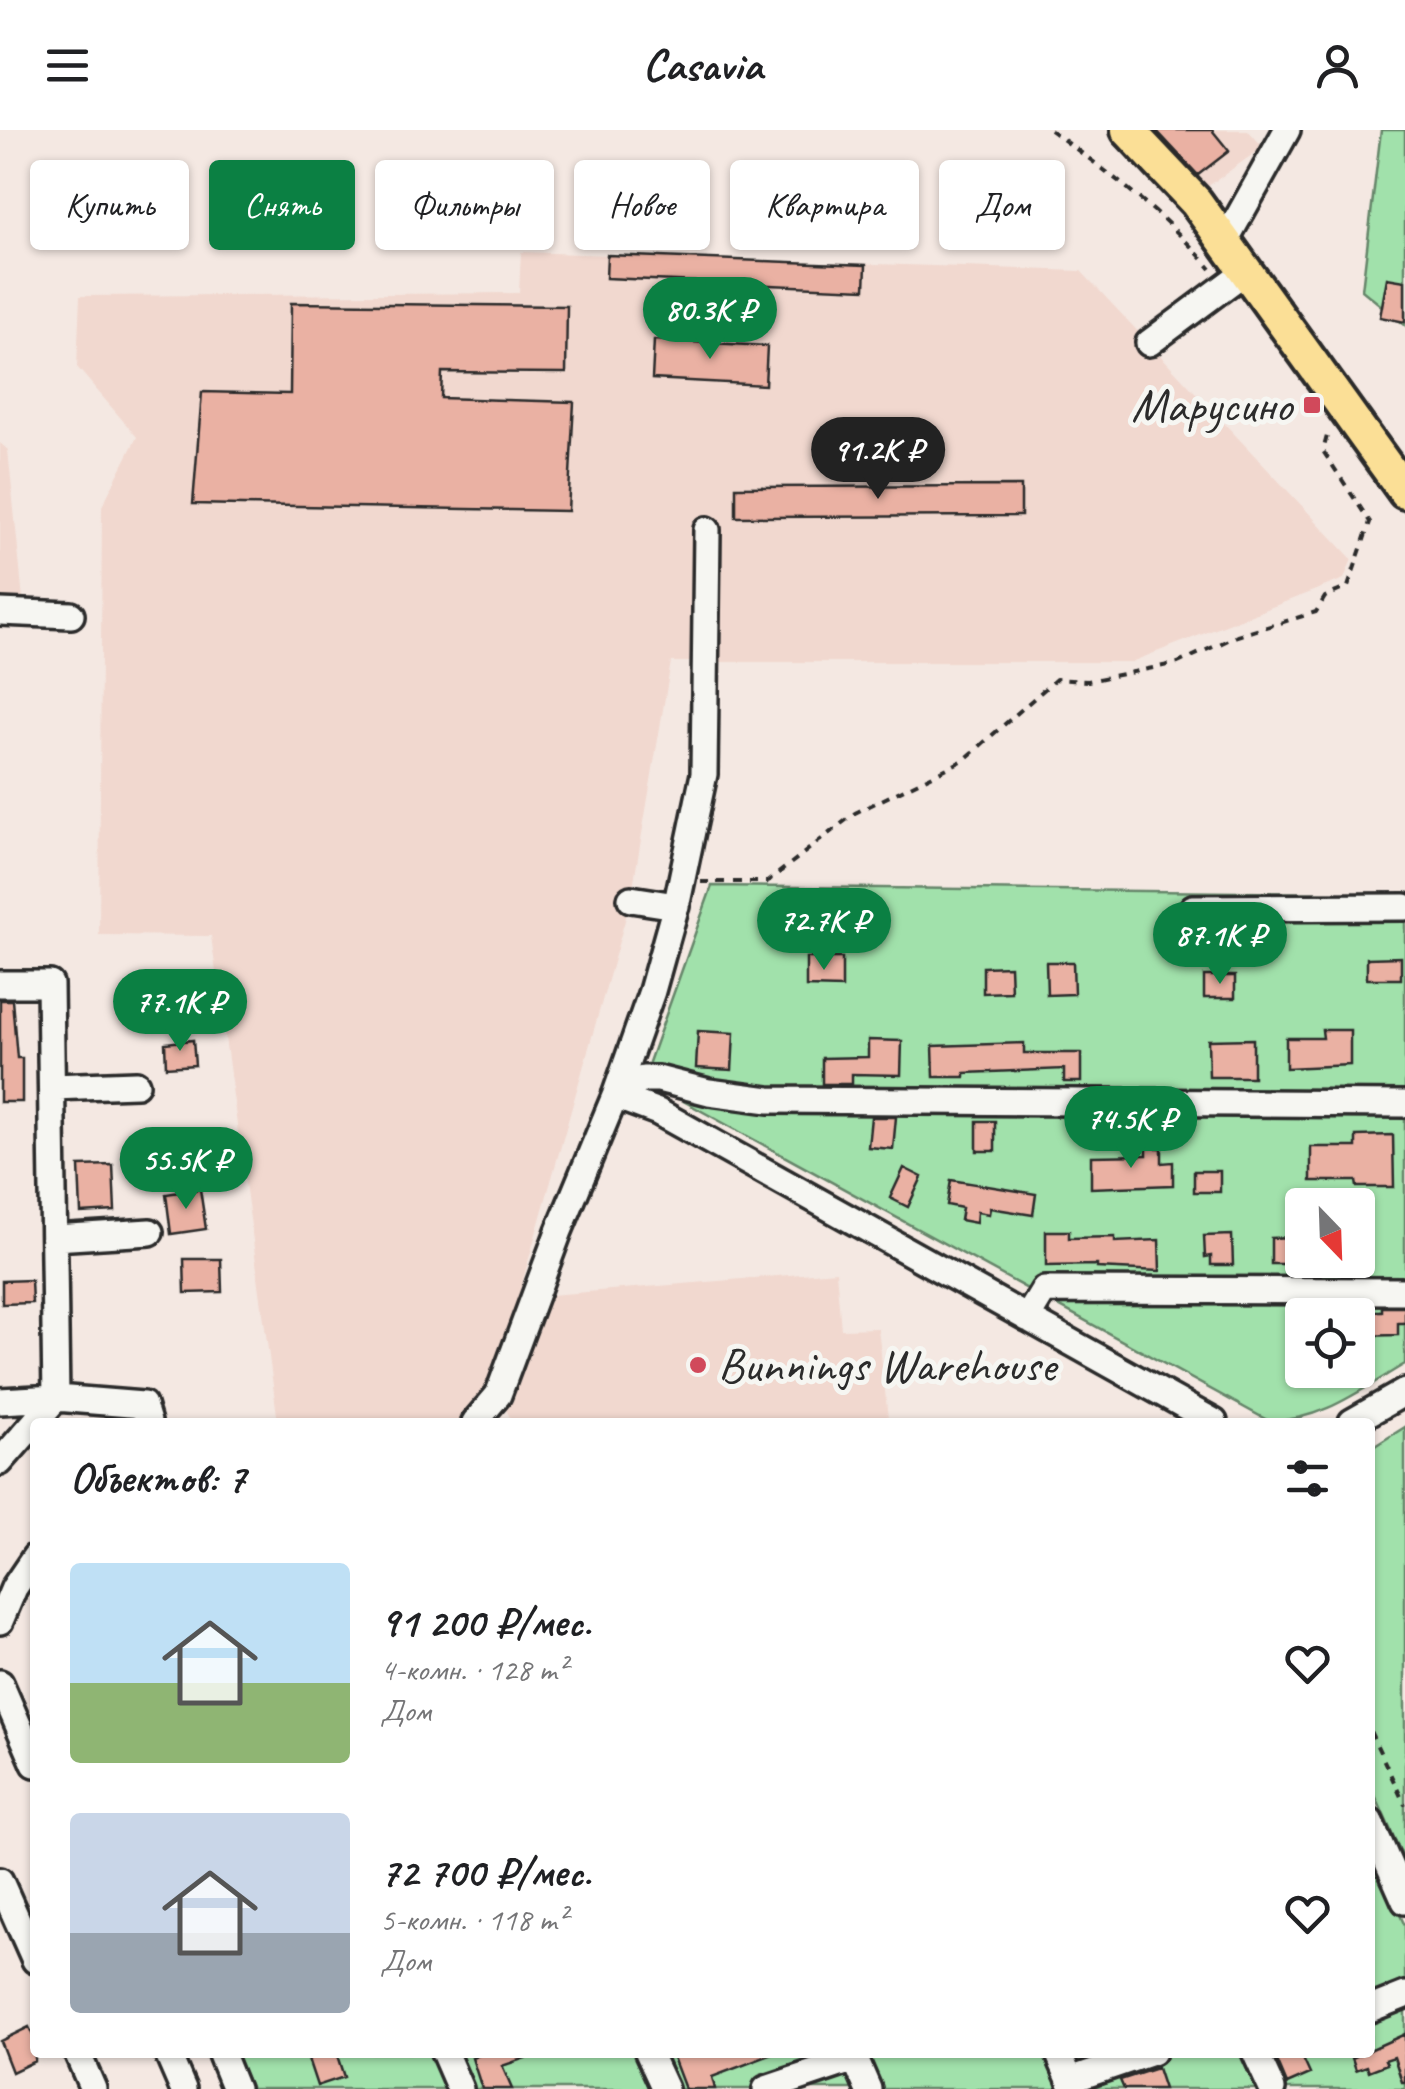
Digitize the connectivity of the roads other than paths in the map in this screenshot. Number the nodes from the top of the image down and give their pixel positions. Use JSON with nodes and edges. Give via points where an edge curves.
{"nodes":[{"id":1,"x":1128,"y":130,"type":"edge"},
{"id":2,"x":1287,"y":130,"type":"edge"},
{"id":3,"x":1225,"y":241,"type":"junction"},
{"id":4,"x":1236,"y":278,"type":"junction"},
{"id":5,"x":1149,"y":343,"type":"dead end"},
{"id":6,"x":1405,"y":492,"type":"edge"},
{"id":7,"x":706,"y":530,"type":"dead end"},
{"id":8,"x":0,"y":612,"type":"edge"},
{"id":9,"x":72,"y":616,"type":"dead end"},
{"id":10,"x":679,"y":894,"type":"junction"},
{"id":11,"x":631,"y":899,"type":"dead end"},
{"id":12,"x":1405,"y":907,"type":"edge"},
{"id":13,"x":1194,"y":908,"type":"dead end"},
{"id":14,"x":0,"y":984,"type":"edge"},
{"id":15,"x":136,"y":1084,"type":"dead end"},
{"id":16,"x":52,"y":1087,"type":"junction"},
{"id":17,"x":614,"y":1096,"type":"junction"},
{"id":18,"x":1405,"y":1104,"type":"edge"},
{"id":19,"x":150,"y":1232,"type":"dead end"},
{"id":20,"x":54,"y":1238,"type":"junction"},
{"id":21,"x":1405,"y":1291,"type":"edge"},
{"id":22,"x":1027,"y":1318,"type":"junction"},
{"id":23,"x":1405,"y":1392,"type":"edge"},
{"id":24,"x":56,"y":1398,"type":"junction"},
{"id":25,"x":0,"y":1400,"type":"edge"},
{"id":26,"x":38,"y":1418,"type":"edge"},
{"id":27,"x":147,"y":1418,"type":"edge"},
{"id":28,"x":478,"y":1418,"type":"edge"},
{"id":29,"x":1207,"y":1418,"type":"edge"},
{"id":30,"x":1359,"y":1418,"type":"edge"},
{"id":31,"x":30,"y":1428,"type":"edge"},
{"id":32,"x":0,"y":1462,"type":"edge"},
{"id":33,"x":30,"y":1564,"type":"edge"},
{"id":34,"x":0,"y":1621,"type":"edge"},
{"id":35,"x":0,"y":1684,"type":"edge"},
{"id":36,"x":30,"y":1753,"type":"edge"},
{"id":37,"x":1375,"y":1833,"type":"edge"},
{"id":38,"x":0,"y":1882,"type":"edge"},
{"id":39,"x":1405,"y":1901,"type":"edge"},
{"id":40,"x":30,"y":1949,"type":"edge"},
{"id":41,"x":1405,"y":1995,"type":"edge"},
{"id":42,"x":1375,"y":2007,"type":"edge"},
{"id":43,"x":79,"y":2058,"type":"edge"},
{"id":44,"x":170,"y":2058,"type":"edge"},
{"id":45,"x":222,"y":2058,"type":"edge"},
{"id":46,"x":447,"y":2058,"type":"edge"},
{"id":47,"x":651,"y":2058,"type":"edge"},
{"id":48,"x":848,"y":2058,"type":"edge"},
{"id":49,"x":854,"y":2058,"type":"edge"},
{"id":50,"x":1061,"y":2058,"type":"edge"},
{"id":51,"x":1137,"y":2058,"type":"edge"},
{"id":52,"x":1260,"y":2058,"type":"edge"},
{"id":53,"x":1072,"y":2084,"type":"edge"},
{"id":54,"x":93,"y":2089,"type":"edge"},
{"id":55,"x":183,"y":2089,"type":"edge"},
{"id":56,"x":235,"y":2089,"type":"edge"},
{"id":57,"x":460,"y":2089,"type":"edge"},
{"id":58,"x":665,"y":2089,"type":"edge"},
{"id":59,"x":766,"y":2089,"type":"edge"},
{"id":60,"x":868,"y":2089,"type":"edge"},
{"id":61,"x":1272,"y":2089,"type":"edge"}],
"edges":[{"from":1,"to":3,"type":"main road"},
{"from":2,"to":3,"type":"street"},
{"from":3,"to":4,"type":"main road"},
{"from":4,"to":5,"type":"street"},
{"from":4,"to":6,"type":"main road"},
{"from":7,"to":10,"type":"street","via":[[704,774]]},
{"from":8,"to":9,"type":"street"},
{"from":10,"to":11,"type":"street"},
{"from":10,"to":17,"type":"street"},
{"from":12,"to":13,"type":"street"},
{"from":14,"to":16,"type":"street","via":[[50,984]]},
{"from":15,"to":16,"type":"street"},
{"from":16,"to":20,"type":"street"},
{"from":17,"to":18,"type":"street","via":[[643,1079],[769,1100]]},
{"from":17,"to":22,"type":"street","via":[[658,1112]]},
{"from":17,"to":28,"type":"street","via":[[498,1395]]},
{"from":19,"to":20,"type":"street"},
{"from":20,"to":24,"type":"street"},
{"from":21,"to":22,"type":"street","via":[[1044,1290]]},
{"from":22,"to":29,"type":"street"},
{"from":23,"to":30,"type":"street"},
{"from":24,"to":25,"type":"street"},
{"from":24,"to":26,"type":"street"},
{"from":24,"to":27,"type":"street","via":[[143,1405]]},
{"from":31,"to":32,"type":"street"},
{"from":33,"to":34,"type":"street"},
{"from":35,"to":36,"type":"street"},
{"from":37,"to":39,"type":"street"},
{"from":38,"to":40,"type":"street"},
{"from":41,"to":42,"type":"street"},
{"from":43,"to":54,"type":"street"},
{"from":44,"to":55,"type":"street"},
{"from":45,"to":56,"type":"street"},
{"from":46,"to":57,"type":"street"},
{"from":47,"to":58,"type":"street"},
{"from":48,"to":59,"type":"street"},
{"from":49,"to":60,"type":"street"},
{"from":50,"to":53,"type":"street"},
{"from":51,"to":53,"type":"street"},
{"from":52,"to":61,"type":"street"}]}
